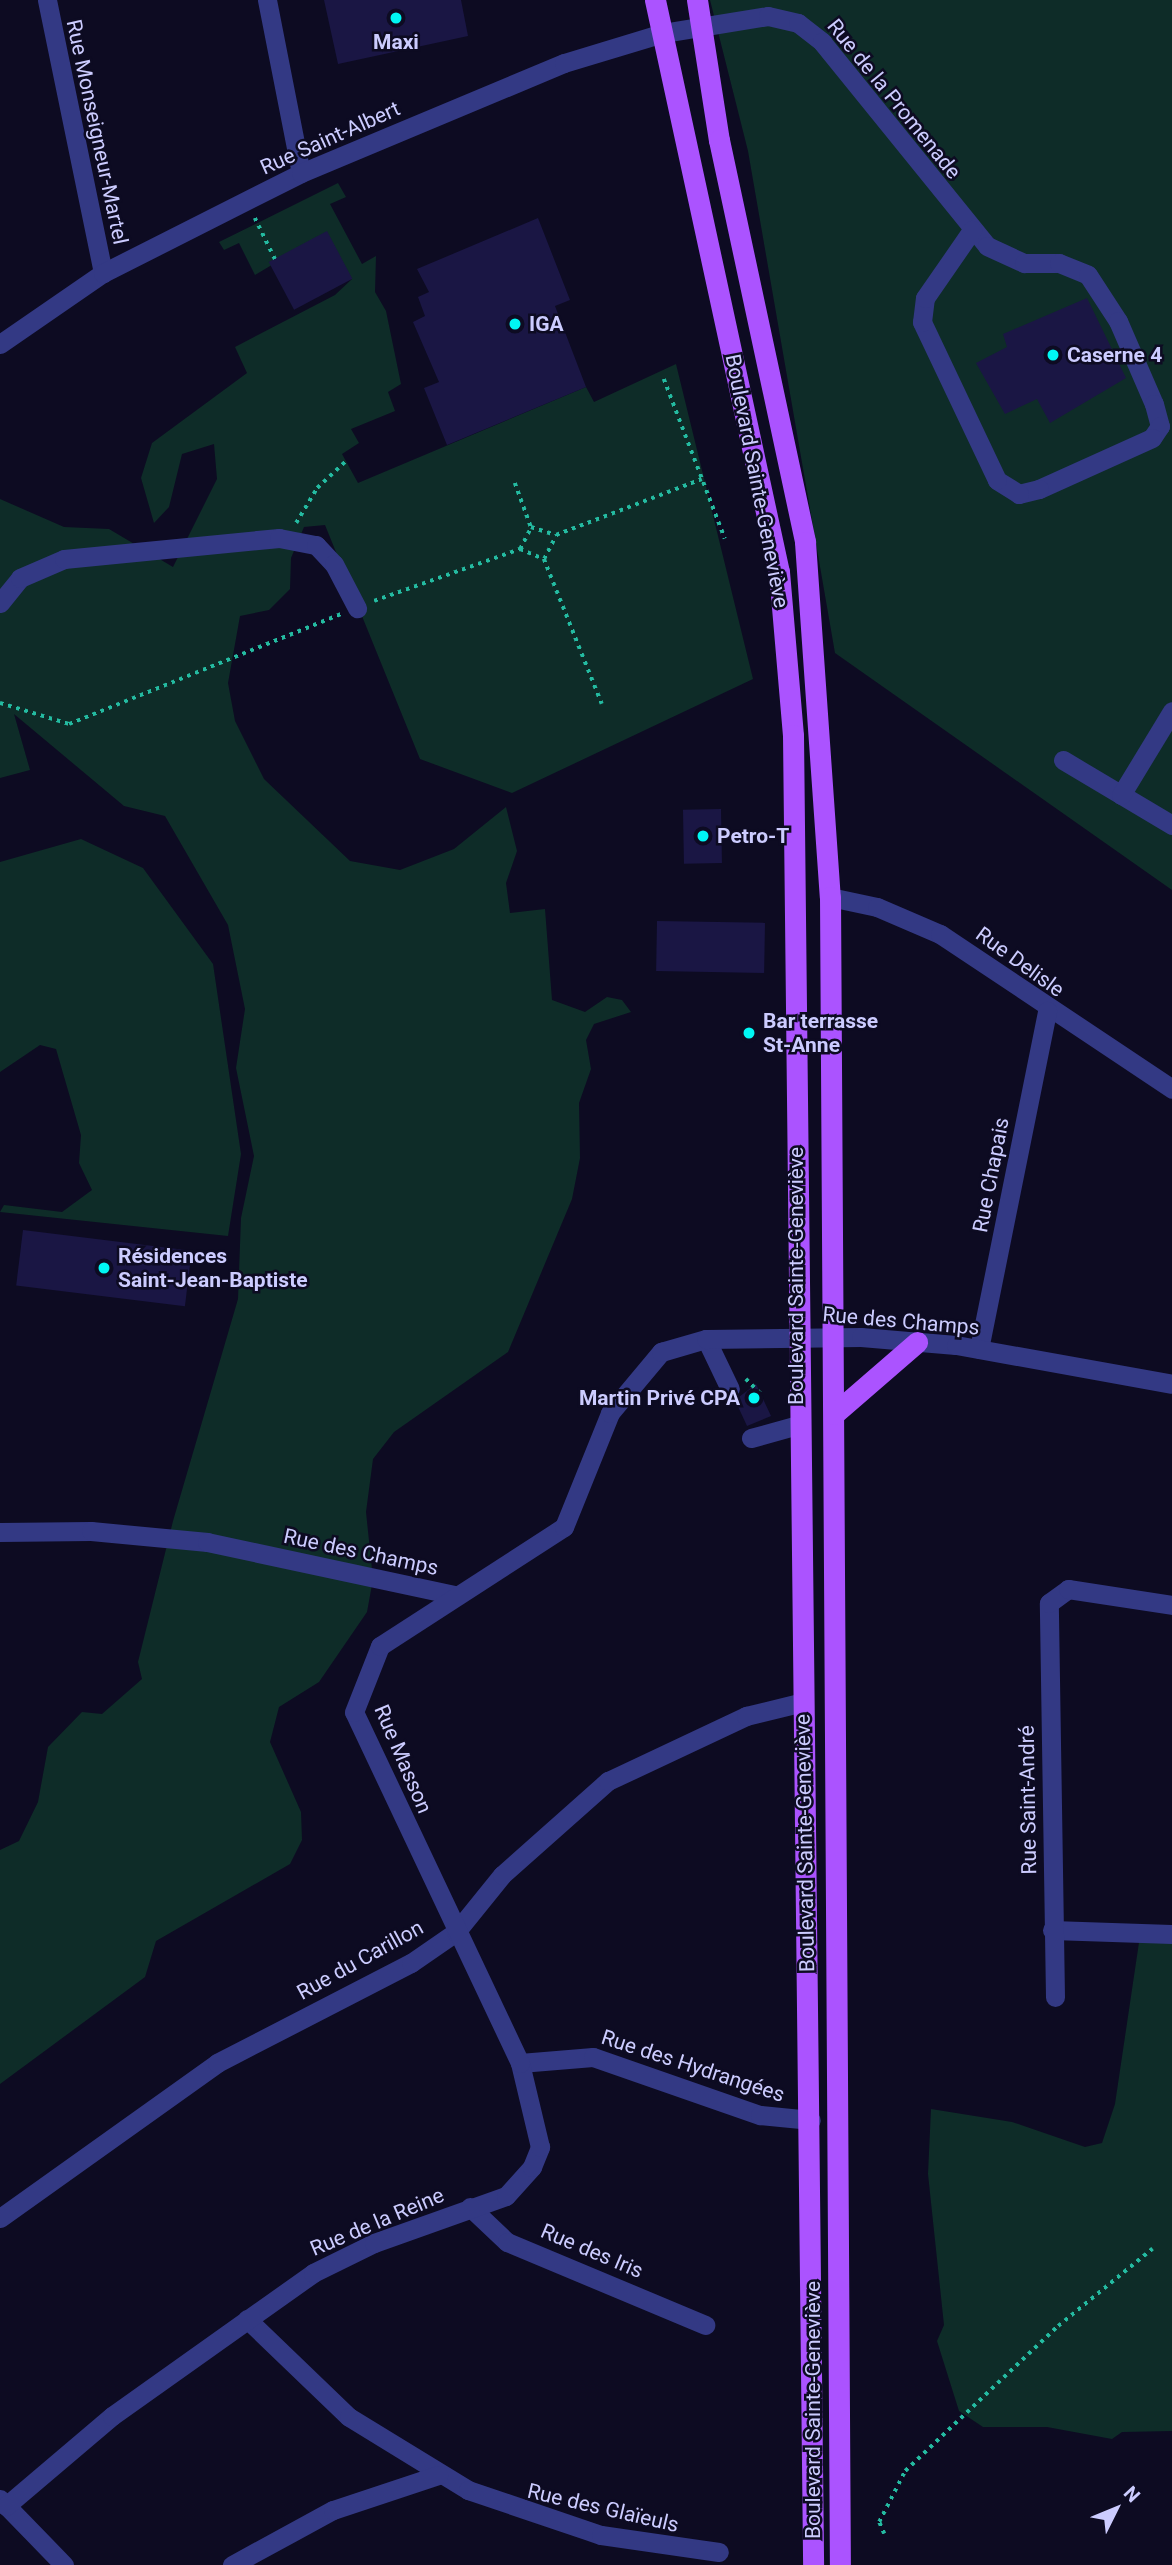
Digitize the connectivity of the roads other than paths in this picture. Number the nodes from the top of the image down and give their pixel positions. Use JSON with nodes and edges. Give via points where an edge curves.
{"nodes":[{"id":1,"x":47,"y":0,"type":"edge"},
{"id":2,"x":267,"y":0,"type":"edge"},
{"id":3,"x":655,"y":0,"type":"edge"},
{"id":4,"x":697,"y":0,"type":"edge"},
{"id":5,"x":702,"y":26,"type":"junction"},
{"id":6,"x":663,"y":33,"type":"junction"},
{"id":7,"x":300,"y":173,"type":"junction"},
{"id":8,"x":966,"y":224,"type":"junction"},
{"id":9,"x":103,"y":273,"type":"junction"},
{"id":10,"x":0,"y":344,"type":"edge"},
{"id":11,"x":0,"y":603,"type":"edge"},
{"id":12,"x":356,"y":608,"type":"road end"},
{"id":13,"x":1172,"y":711,"type":"edge"},
{"id":14,"x":1063,"y":760,"type":"dead end"},
{"id":15,"x":1121,"y":795,"type":"junction"},
{"id":16,"x":1172,"y":825,"type":"edge"},
{"id":17,"x":830,"y":897,"type":"junction"},
{"id":18,"x":1047,"y":1010,"type":"junction"},
{"id":19,"x":1172,"y":1089,"type":"edge"},
{"id":20,"x":833,"y":1336,"type":"junction"},
{"id":21,"x":797,"y":1337,"type":"junction"},
{"id":22,"x":706,"y":1339,"type":"junction"},
{"id":23,"x":917,"y":1342,"type":"junction"},
{"id":24,"x":979,"y":1349,"type":"junction"},
{"id":25,"x":735,"y":1384,"type":"road end"},
{"id":26,"x":1172,"y":1384,"type":"edge"},
{"id":27,"x":834,"y":1414,"type":"junction"},
{"id":28,"x":798,"y":1425,"type":"junction"},
{"id":29,"x":751,"y":1438,"type":"dead end"},
{"id":30,"x":0,"y":1532,"type":"edge"},
{"id":31,"x":454,"y":1595,"type":"junction"},
{"id":32,"x":1172,"y":1605,"type":"edge"},
{"id":33,"x":803,"y":1702,"type":"junction"},
{"id":34,"x":1052,"y":1930,"type":"junction"},
{"id":35,"x":456,"y":1932,"type":"junction"},
{"id":36,"x":1172,"y":1934,"type":"edge"},
{"id":37,"x":1055,"y":1997,"type":"dead end"},
{"id":38,"x":520,"y":2063,"type":"junction"},
{"id":39,"x":811,"y":2120,"type":"junction"},
{"id":40,"x":470,"y":2207,"type":"junction"},
{"id":41,"x":0,"y":2218,"type":"edge"},
{"id":42,"x":247,"y":2319,"type":"junction"},
{"id":43,"x":705,"y":2325,"type":"dead end"},
{"id":44,"x":438,"y":2475,"type":"junction"},
{"id":45,"x":3,"y":2502,"type":"edge"},
{"id":46,"x":719,"y":2552,"type":"dead end"},
{"id":47,"x":64,"y":2565,"type":"edge"},
{"id":48,"x":232,"y":2565,"type":"edge"},
{"id":49,"x":813,"y":2565,"type":"edge"},
{"id":50,"x":840,"y":2565,"type":"edge"}],
"edges":[{"from":1,"to":9,"type":"street","name":"Rue Monseigneur-Martel"},
{"from":2,"to":7,"type":"street"},
{"from":3,"to":6,"type":"main road","name":"Boulevard Sainte-Geneviève"},
{"from":4,"to":5,"type":"main road","name":"Boulevard Sainte-Geneviève"},
{"from":5,"to":6,"type":"street","name":"Rue Saint-Albert"},
{"from":5,"to":8,"type":"street","name":"Rue de la Promenade","via":[[768,16],[811,31]]},
{"from":5,"to":17,"type":"main road","name":"Boulevard Sainte-Geneviève","via":[[719,140],[805,542]]},
{"from":6,"to":7,"type":"street","name":"Rue Saint-Albert","via":[[564,63]]},
{"from":6,"to":21,"type":"main road","name":"Boulevard Sainte-Geneviève","via":[[779,572],[793,735]]},
{"from":7,"to":9,"type":"street","name":"Rue Saint-Albert"},
{"from":8,"to":8,"type":"street","name":"Rue de la Promenade","via":[[987,246],[1024,263],[1059,263],[1088,275],[1118,321],[1154,404],[1160,426],[1152,438],[1029,492],[1007,491],[997,480],[922,322],[925,298]]},
{"from":9,"to":10,"type":"street","name":"Rue Saint-Albert"},
{"from":11,"to":12,"type":"street","via":[[20,578],[64,559],[279,538],[316,545],[334,564]]},
{"from":13,"to":15,"type":"street"},
{"from":14,"to":15,"type":"street"},
{"from":15,"to":16,"type":"street"},
{"from":17,"to":18,"type":"street","name":"Rue Delisle","via":[[916,921]]},
{"from":17,"to":20,"type":"main road","name":"Boulevard Sainte-Geneviève"},
{"from":18,"to":19,"type":"street","name":"Rue Delisle"},
{"from":18,"to":24,"type":"street","name":"Rue Chapais"},
{"from":20,"to":21,"type":"street","name":"Rue des Champs"},
{"from":20,"to":23,"type":"street","name":"Rue des Champs"},
{"from":20,"to":27,"type":"main road","name":"Boulevard Sainte-Geneviève"},
{"from":21,"to":22,"type":"street","name":"Rue des Champs"},
{"from":21,"to":28,"type":"main road","name":"Boulevard Sainte-Geneviève"},
{"from":22,"to":25,"type":"street"},
{"from":22,"to":31,"type":"street","name":"Rue des Champs","via":[[661,1352],[610,1413],[564,1527]]},
{"from":23,"to":24,"type":"street","name":"Rue des Champs"},
{"from":23,"to":27,"type":"main road"},
{"from":24,"to":26,"type":"street","name":"Rue des Champs"},
{"from":27,"to":50,"type":"main road","name":"Boulevard Sainte-Geneviève"},
{"from":28,"to":29,"type":"street"},
{"from":28,"to":33,"type":"main road","name":"Boulevard Sainte-Geneviève"},
{"from":30,"to":31,"type":"street","name":"Rue des Champs","via":[[91,1531],[207,1542]]},
{"from":31,"to":35,"type":"street","name":"Rue Masson","via":[[380,1646],[354,1712]]},
{"from":32,"to":34,"type":"street","name":"Rue Saint-André","via":[[1068,1589],[1049,1604]]},
{"from":33,"to":35,"type":"street","name":"Rue du Carillon","via":[[746,1716],[608,1782],[502,1875]]},
{"from":33,"to":39,"type":"main road","name":"Boulevard Sainte-Geneviève"},
{"from":34,"to":36,"type":"street"},
{"from":34,"to":37,"type":"street","name":"Rue Saint-André"},
{"from":35,"to":38,"type":"street","name":"Rue de la Reine"},
{"from":35,"to":41,"type":"street","name":"Rue du Carillon","via":[[217,2063]]},
{"from":38,"to":39,"type":"street","name":"Rue des Hydrangées","via":[[593,2057],[760,2115]]},
{"from":38,"to":40,"type":"street","name":"Rue de la Reine","via":[[540,2147],[506,2196]]},
{"from":39,"to":49,"type":"main road","name":"Boulevard Sainte-Geneviève"},
{"from":40,"to":42,"type":"street","name":"Rue de la Reine","via":[[313,2273]]},
{"from":40,"to":43,"type":"street","name":"Rue des Iris","via":[[507,2242]]},
{"from":42,"to":44,"type":"street","name":"Rue des Glaïeuls","via":[[349,2417]]},
{"from":42,"to":45,"type":"street","name":"Rue de la Reine"},
{"from":44,"to":46,"type":"street","name":"Rue des Glaïeuls","via":[[557,2523]]},
{"from":44,"to":48,"type":"street","via":[[333,2510]]},
{"from":45,"to":47,"type":"street"}]}
